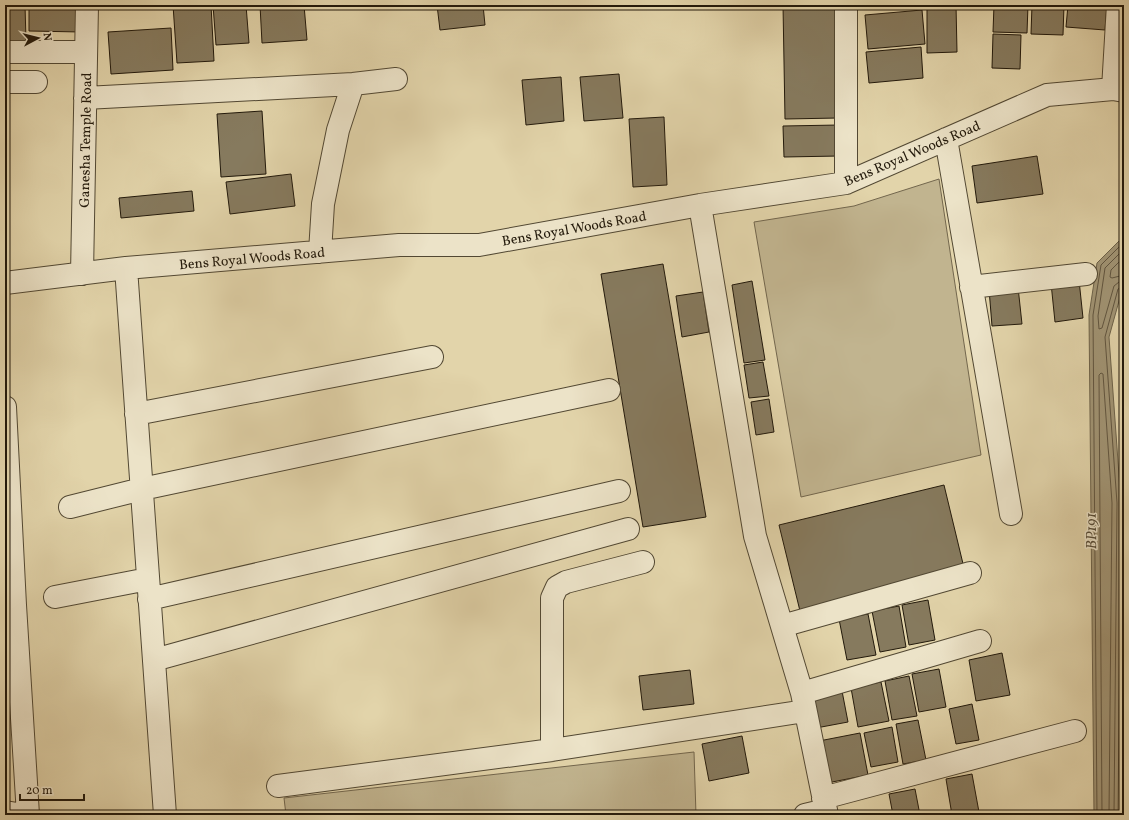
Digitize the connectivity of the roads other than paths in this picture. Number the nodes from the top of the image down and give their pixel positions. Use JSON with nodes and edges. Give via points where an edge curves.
{"nodes":[{"id":1,"x":87,"y":5,"type":"edge"},
{"id":2,"x":846,"y":5,"type":"edge"},
{"id":3,"x":1118,"y":5,"type":"edge"},
{"id":4,"x":5,"y":52,"type":"edge"},
{"id":5,"x":86,"y":52,"type":"junction"},
{"id":6,"x":396,"y":79,"type":"dead end"},
{"id":7,"x":5,"y":82,"type":"edge"},
{"id":8,"x":36,"y":82,"type":"dead end"},
{"id":9,"x":353,"y":84,"type":"junction"},
{"id":10,"x":1118,"y":90,"type":"edge"},
{"id":11,"x":85,"y":98,"type":"junction"},
{"id":12,"x":946,"y":139,"type":"junction"},
{"id":13,"x":846,"y":183,"type":"junction"},
{"id":14,"x":700,"y":205,"type":"junction"},
{"id":15,"x":320,"y":252,"type":"junction"},
{"id":16,"x":126,"y":268,"type":"junction"},
{"id":17,"x":82,"y":274,"type":"junction"},
{"id":18,"x":1086,"y":274,"type":"dead end"},
{"id":19,"x":5,"y":283,"type":"edge"},
{"id":20,"x":971,"y":287,"type":"junction"},
{"id":21,"x":432,"y":357,"type":"dead end"},
{"id":22,"x":608,"y":390,"type":"dead end"},
{"id":23,"x":5,"y":407,"type":"edge"},
{"id":24,"x":136,"y":414,"type":"junction"},
{"id":25,"x":142,"y":489,"type":"junction"},
{"id":26,"x":619,"y":492,"type":"dead end"},
{"id":27,"x":70,"y":507,"type":"dead end"},
{"id":28,"x":1011,"y":514,"type":"dead end"},
{"id":29,"x":628,"y":529,"type":"dead end"},
{"id":30,"x":643,"y":562,"type":"dead end"},
{"id":31,"x":970,"y":573,"type":"dead end"},
{"id":32,"x":149,"y":589,"type":"junction"},
{"id":33,"x":55,"y":597,"type":"dead end"},
{"id":34,"x":10,"y":605,"type":"edge"},
{"id":35,"x":782,"y":626,"type":"junction"},
{"id":36,"x":980,"y":641,"type":"dead end"},
{"id":37,"x":154,"y":660,"type":"junction"},
{"id":38,"x":13,"y":678,"type":"edge"},
{"id":39,"x":803,"y":702,"type":"junction"},
{"id":40,"x":1075,"y":731,"type":"dead end"},
{"id":41,"x":552,"y":750,"type":"junction"},
{"id":42,"x":278,"y":786,"type":"dead end"},
{"id":43,"x":825,"y":808,"type":"edge"},
{"id":44,"x":5,"y":812,"type":"edge"},
{"id":45,"x":23,"y":815,"type":"edge"},
{"id":46,"x":28,"y":815,"type":"edge"},
{"id":47,"x":165,"y":815,"type":"edge"},
{"id":48,"x":805,"y":815,"type":"edge"}],
"edges":[{"from":1,"to":5,"type":"street","name":"Ganesha Temple Road"},
{"from":2,"to":13,"type":"street"},
{"from":3,"to":10,"type":"street"},
{"from":4,"to":5,"type":"street"},
{"from":5,"to":11,"type":"street","name":"Ganesha Temple Road"},
{"from":6,"to":9,"type":"street"},
{"from":7,"to":8,"type":"street"},
{"from":9,"to":11,"type":"street"},
{"from":9,"to":15,"type":"street","via":[[338,130],[323,204]]},
{"from":10,"to":12,"type":"street","name":"Bens Royal Woods Road","via":[[1047,95]]},
{"from":11,"to":17,"type":"street","name":"Ganesha Temple Road"},
{"from":12,"to":13,"type":"street","name":"Bens Royal Woods Road"},
{"from":12,"to":20,"type":"street"},
{"from":13,"to":14,"type":"street","name":"Bens Royal Woods Road"},
{"from":14,"to":15,"type":"street","name":"Bens Royal Woods Road","via":[[479,245],[399,245]]},
{"from":14,"to":35,"type":"street","via":[[755,536]]},
{"from":15,"to":16,"type":"street","name":"Bens Royal Woods Road"},
{"from":16,"to":17,"type":"street","name":"Bens Royal Woods Road"},
{"from":16,"to":24,"type":"street"},
{"from":17,"to":19,"type":"street","name":"Bens Royal Woods Road"},
{"from":18,"to":20,"type":"street"},
{"from":20,"to":28,"type":"street"},
{"from":21,"to":24,"type":"street"},
{"from":22,"to":25,"type":"street"},
{"from":23,"to":34,"type":"street"},
{"from":24,"to":25,"type":"street"},
{"from":25,"to":27,"type":"street"},
{"from":25,"to":32,"type":"street"},
{"from":26,"to":32,"type":"street"},
{"from":29,"to":37,"type":"street"},
{"from":30,"to":41,"type":"street","via":[[566,582],[556,587],[552,598]]},
{"from":31,"to":35,"type":"street"},
{"from":32,"to":33,"type":"street"},
{"from":32,"to":37,"type":"street"},
{"from":34,"to":38,"type":"street"},
{"from":35,"to":39,"type":"street"},
{"from":36,"to":39,"type":"street"},
{"from":37,"to":47,"type":"street"},
{"from":38,"to":46,"type":"street"},
{"from":39,"to":41,"type":"street"},
{"from":39,"to":43,"type":"street"},
{"from":40,"to":43,"type":"street"},
{"from":41,"to":42,"type":"street"},
{"from":43,"to":48,"type":"street"},
{"from":44,"to":45,"type":"street"}]}
